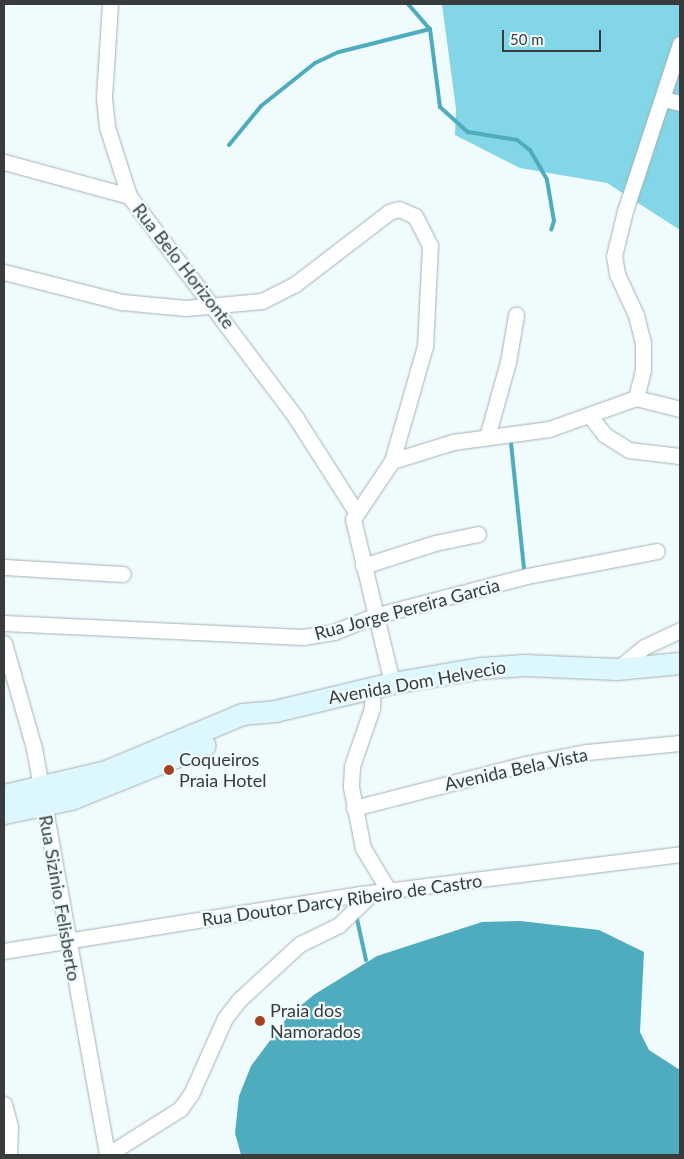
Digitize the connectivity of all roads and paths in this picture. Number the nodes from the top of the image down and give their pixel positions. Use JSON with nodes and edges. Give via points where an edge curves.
{"nodes":[{"id":1,"x":110,"y":4,"type":"edge"},
{"id":2,"x":680,"y":44,"type":"edge"},
{"id":3,"x":664,"y":99,"type":"junction"},
{"id":4,"x":680,"y":103,"type":"edge"},
{"id":5,"x":4,"y":162,"type":"edge"},
{"id":6,"x":130,"y":196,"type":"junction"},
{"id":7,"x":4,"y":272,"type":"edge"},
{"id":8,"x":215,"y":305,"type":"junction"},
{"id":9,"x":516,"y":315,"type":"dead end"},
{"id":10,"x":636,"y":398,"type":"junction"},
{"id":11,"x":680,"y":409,"type":"edge"},
{"id":12,"x":590,"y":416,"type":"junction"},
{"id":13,"x":487,"y":437,"type":"junction"},
{"id":14,"x":680,"y":456,"type":"edge"},
{"id":15,"x":392,"y":462,"type":"junction"},
{"id":16,"x":356,"y":512,"type":"junction"},
{"id":17,"x":478,"y":534,"type":"dead end"},
{"id":18,"x":657,"y":551,"type":"dead end"},
{"id":19,"x":364,"y":566,"type":"junction"},
{"id":20,"x":4,"y":567,"type":"edge"},
{"id":21,"x":123,"y":574,"type":"dead end"},
{"id":22,"x":374,"y":616,"type":"junction"},
{"id":23,"x":4,"y":624,"type":"edge"},
{"id":24,"x":680,"y":630,"type":"edge"},
{"id":25,"x":4,"y":643,"type":"edge"},
{"id":26,"x":680,"y":663,"type":"edge"},
{"id":27,"x":617,"y":669,"type":"junction"},
{"id":28,"x":10,"y":684,"type":"edge"},
{"id":29,"x":383,"y":685,"type":"junction"},
{"id":30,"x":680,"y":743,"type":"edge"},
{"id":31,"x":4,"y":795,"type":"edge"},
{"id":32,"x":43,"y":796,"type":"junction"},
{"id":33,"x":354,"y":808,"type":"junction"},
{"id":34,"x":4,"y":813,"type":"edge"},
{"id":35,"x":680,"y":854,"type":"edge"},
{"id":36,"x":389,"y":891,"type":"junction"},
{"id":37,"x":372,"y":893,"type":"junction"},
{"id":38,"x":69,"y":941,"type":"junction"},
{"id":39,"x":4,"y":950,"type":"edge"},
{"id":40,"x":4,"y":1104,"type":"edge"},
{"id":41,"x":9,"y":1155,"type":"edge"},
{"id":42,"x":107,"y":1155,"type":"edge"}],
"edges":[{"from":1,"to":6,"type":"street","via":[[106,118]]},
{"from":2,"to":3,"type":"street"},
{"from":3,"to":4,"type":"street"},
{"from":3,"to":10,"type":"street","via":[[625,211],[614,256],[617,274],[636,315],[643,343],[643,370]]},
{"from":5,"to":6,"type":"street","name":"Rua Belo Horizonte"},
{"from":6,"to":8,"type":"street","name":"Rua Belo Horizonte"},
{"from":7,"to":8,"type":"street","via":[[122,302],[186,308]]},
{"from":8,"to":15,"type":"street","via":[[262,301],[294,285],[371,223],[399,209],[415,216],[423,227],[431,263],[425,346]]},
{"from":8,"to":16,"type":"street","name":"Rua Belo Horizonte","via":[[296,418]]},
{"from":9,"to":13,"type":"street","via":[[508,362]]},
{"from":10,"to":11,"type":"street"},
{"from":10,"to":12,"type":"street"},
{"from":12,"to":13,"type":"street","via":[[549,429]]},
{"from":12,"to":14,"type":"street","via":[[605,435],[629,450]]},
{"from":13,"to":15,"type":"street"},
{"from":15,"to":16,"type":"street"},
{"from":16,"to":19,"type":"street","via":[[353,526]]},
{"from":17,"to":19,"type":"street","via":[[435,543]]},
{"from":18,"to":22,"type":"street","name":"Rua Jorge Pereira Garcia","via":[[527,576]]},
{"from":19,"to":22,"type":"street"},
{"from":20,"to":21,"type":"street"},
{"from":22,"to":23,"type":"street","name":"Rua Jorge Pereira Garcia","via":[[334,632],[303,637]]},
{"from":22,"to":29,"type":"street"},
{"from":24,"to":27,"type":"street","via":[[644,647]]},
{"from":25,"to":28,"type":"street","name":"Rua Sizinio Felisberto"},
{"from":26,"to":27,"type":"street","name":"Avenida Dom Helvecio"},
{"from":27,"to":29,"type":"street","name":"Avenida Dom Helvecio","via":[[516,666]]},
{"from":28,"to":32,"type":"street","name":"Rua Sizinio Felisberto"},
{"from":29,"to":32,"type":"street","name":"Avenida Dom Helvecio","via":[[275,711],[242,714]]},
{"from":29,"to":33,"type":"street","via":[[352,766]]},
{"from":30,"to":33,"type":"street","name":"Avenida Bela Vista","via":[[587,752],[525,764]]},
{"from":31,"to":32,"type":"street"},
{"from":32,"to":34,"type":"street"},
{"from":32,"to":38,"type":"street","name":"Rua Sizinio Felisberto"},
{"from":33,"to":36,"type":"street","via":[[363,848]]},
{"from":35,"to":36,"type":"street","name":"Rua Doutor Darcy Ribeiro de Castro"},
{"from":36,"to":37,"type":"street","name":"Rua Doutor Darcy Ribeiro de Castro"},
{"from":37,"to":38,"type":"street","name":"Rua Doutor Darcy Ribeiro de Castro"},
{"from":37,"to":42,"type":"street","via":[[339,925],[300,944],[239,1000],[225,1018],[191,1094],[180,1109]]},
{"from":38,"to":39,"type":"street","name":"Rua Doutor Darcy Ribeiro de Castro"},
{"from":38,"to":42,"type":"street","name":"Rua Sizinio Felisberto","via":[[80,1020]]},
{"from":40,"to":41,"type":"street","via":[[10,1127]]}]}
